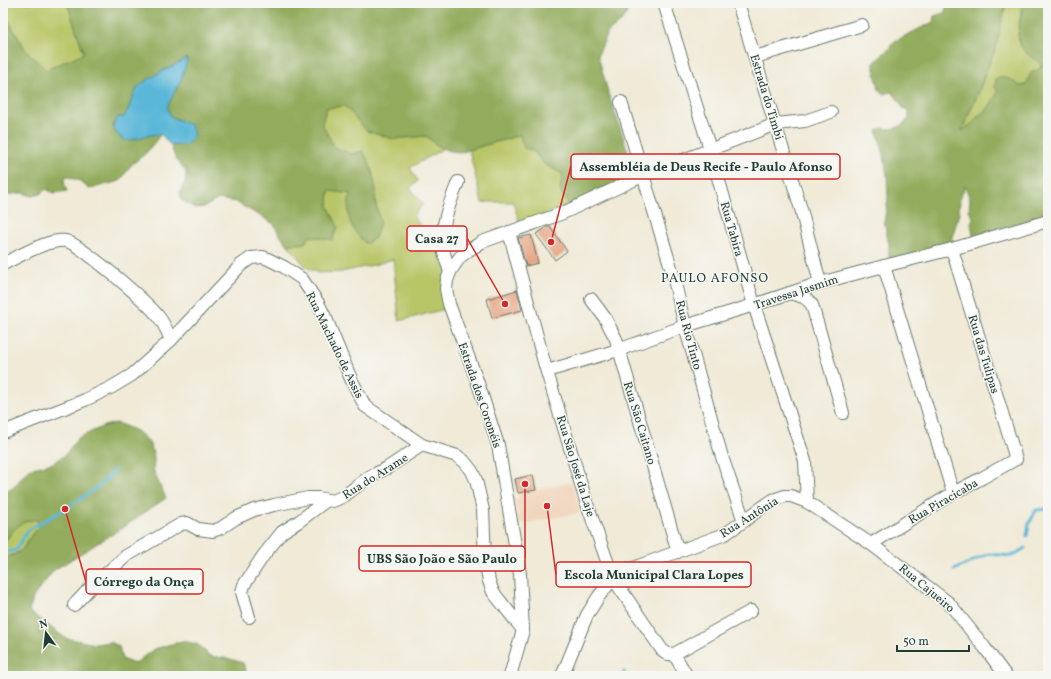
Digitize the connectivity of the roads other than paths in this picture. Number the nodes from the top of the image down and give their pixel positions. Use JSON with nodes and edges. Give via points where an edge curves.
{"nodes":[{"id":1,"x":664,"y":3,"type":"edge"},
{"id":2,"x":738,"y":3,"type":"edge"},
{"id":3,"x":862,"y":25,"type":"dead end"},
{"id":4,"x":755,"y":57,"type":"junction"},
{"id":5,"x":621,"y":102,"type":"dead end"},
{"id":6,"x":831,"y":112,"type":"dead end"},
{"id":7,"x":776,"y":124,"type":"junction"},
{"id":8,"x":710,"y":149,"type":"junction"},
{"id":9,"x":642,"y":176,"type":"junction"},
{"id":10,"x":458,"y":182,"type":"dead end"},
{"id":11,"x":1048,"y":221,"type":"edge"},
{"id":12,"x":509,"y":232,"type":"junction"},
{"id":13,"x":952,"y":250,"type":"junction"},
{"id":14,"x":3,"y":264,"type":"edge"},
{"id":15,"x":884,"y":266,"type":"junction"},
{"id":16,"x":449,"y":276,"type":"junction"},
{"id":17,"x":820,"y":283,"type":"junction"},
{"id":18,"x":790,"y":293,"type":"junction"},
{"id":19,"x":591,"y":299,"type":"dead end"},
{"id":20,"x":754,"y":305,"type":"junction"},
{"id":21,"x":685,"y":326,"type":"junction"},
{"id":22,"x":171,"y":340,"type":"junction"},
{"id":23,"x":618,"y":350,"type":"junction"},
{"id":24,"x":547,"y":371,"type":"junction"},
{"id":25,"x":843,"y":413,"type":"dead end"},
{"id":26,"x":3,"y":432,"type":"edge"},
{"id":27,"x":422,"y":445,"type":"junction"},
{"id":28,"x":1016,"y":459,"type":"joint"},
{"id":29,"x":953,"y":493,"type":"junction"},
{"id":30,"x":327,"y":500,"type":"junction"},
{"id":31,"x":807,"y":502,"type":"junction"},
{"id":32,"x":744,"y":522,"type":"junction"},
{"id":33,"x":871,"y":544,"type":"junction"},
{"id":34,"x":678,"y":552,"type":"junction"},
{"id":35,"x":613,"y":578,"type":"junction"},
{"id":36,"x":74,"y":605,"type":"dead end"},
{"id":37,"x":751,"y":611,"type":"dead end"},
{"id":38,"x":249,"y":617,"type":"dead end"},
{"id":39,"x":523,"y":630,"type":"junction"},
{"id":40,"x":674,"y":654,"type":"junction"},
{"id":41,"x":510,"y":676,"type":"edge"},
{"id":42,"x":562,"y":676,"type":"edge"},
{"id":43,"x":687,"y":676,"type":"edge"},
{"id":44,"x":1006,"y":676,"type":"edge"}],
"edges":[{"from":1,"to":8,"type":"street","name":"Rua Tabira"},
{"from":2,"to":4,"type":"street","name":"Estrada do Timbi"},
{"from":3,"to":4,"type":"street"},
{"from":4,"to":7,"type":"street","name":"Estrada do Timbi"},
{"from":5,"to":9,"type":"street","name":"Rua Rio Tinto"},
{"from":6,"to":7,"type":"street","via":[[805,121]]},
{"from":7,"to":8,"type":"street"},
{"from":7,"to":17,"type":"street","name":"Estrada do Timbi"},
{"from":8,"to":9,"type":"street"},
{"from":8,"to":20,"type":"street","name":"Rua Tabira"},
{"from":9,"to":12,"type":"street","via":[[563,212]]},
{"from":9,"to":21,"type":"street","name":"Rua Rio Tinto","via":[[672,271]]},
{"from":10,"to":16,"type":"street","name":"Estrada dos Coronéis","via":[[442,239]]},
{"from":11,"to":13,"type":"street","name":"Travessa Jasmim"},
{"from":12,"to":16,"type":"street","via":[[469,250],[460,257]]},
{"from":12,"to":24,"type":"street","name":"Rua São José da Laje"},
{"from":13,"to":15,"type":"street","name":"Travessa Jasmim"},
{"from":13,"to":28,"type":"street","name":"Rua das Tulipas"},
{"from":14,"to":22,"type":"street","via":[[49,243],[70,243],[90,255],[153,309]]},
{"from":15,"to":17,"type":"street","name":"Travessa Jasmim"},
{"from":15,"to":29,"type":"street"},
{"from":16,"to":39,"type":"street","name":"Estrada dos Coronéis","via":[[446,289],[451,312],[498,445],[520,574]]},
{"from":17,"to":18,"type":"street","name":"Travessa Jasmim"},
{"from":18,"to":20,"type":"street","name":"Travessa Jasmim"},
{"from":18,"to":25,"type":"street","via":[[804,297],[812,305]]},
{"from":19,"to":23,"type":"street","name":"Rua São Caitano","via":[[611,328]]},
{"from":20,"to":21,"type":"street","name":"Travessa Jasmim"},
{"from":20,"to":31,"type":"street","name":"Rua Tabira","via":[[805,461]]},
{"from":21,"to":23,"type":"street","name":"Travessa Jasmim"},
{"from":21,"to":32,"type":"street","name":"Rua Rio Tinto","via":[[722,457]]},
{"from":22,"to":26,"type":"street","name":"Rua Machado de Assis","via":[[132,375],[112,387]]},
{"from":22,"to":27,"type":"street","name":"Rua Machado de Assis","via":[[241,265],[257,257],[268,259],[294,273],[309,289],[327,321],[365,406]]},
{"from":23,"to":24,"type":"street","name":"Travessa Jasmim"},
{"from":23,"to":34,"type":"street","name":"Rua São Caitano"},
{"from":24,"to":35,"type":"street","name":"Rua São José da Laje","via":[[586,500]]},
{"from":27,"to":30,"type":"street","name":"Rua do Arame","via":[[366,479],[344,496],[333,501]]},
{"from":27,"to":39,"type":"street","name":"Rua Machado de Assis","via":[[457,456],[472,471],[483,510],[485,559],[489,581],[493,592]]},
{"from":28,"to":29,"type":"street","name":"Rua Piracicaba"},
{"from":29,"to":33,"type":"street","name":"Rua Piracicaba"},
{"from":30,"to":36,"type":"street","name":"Rua do Arame","via":[[308,498],[254,510],[213,531],[198,529],[187,523],[181,524],[126,556]]},
{"from":30,"to":38,"type":"street","via":[[282,532],[263,556],[242,592]]},
{"from":31,"to":32,"type":"street","name":"Rua Antônia","via":[[785,496],[773,500]]},
{"from":31,"to":33,"type":"street","name":"Rua Antônia"},
{"from":32,"to":34,"type":"street","name":"Rua Antônia","via":[[725,534]]},
{"from":33,"to":44,"type":"street","name":"Rua Cajueiro","via":[[949,603]]},
{"from":34,"to":35,"type":"street","name":"Rua Antônia","via":[[622,572]]},
{"from":35,"to":40,"type":"street","name":"Rua São José da Laje","via":[[662,650]]},
{"from":35,"to":42,"type":"street","name":"Rua Antônia","via":[[587,615]]},
{"from":37,"to":40,"type":"street"},
{"from":39,"to":41,"type":"street","name":"Estrada dos Coronéis"},
{"from":40,"to":43,"type":"street","name":"Rua São José da Laje"}]}
